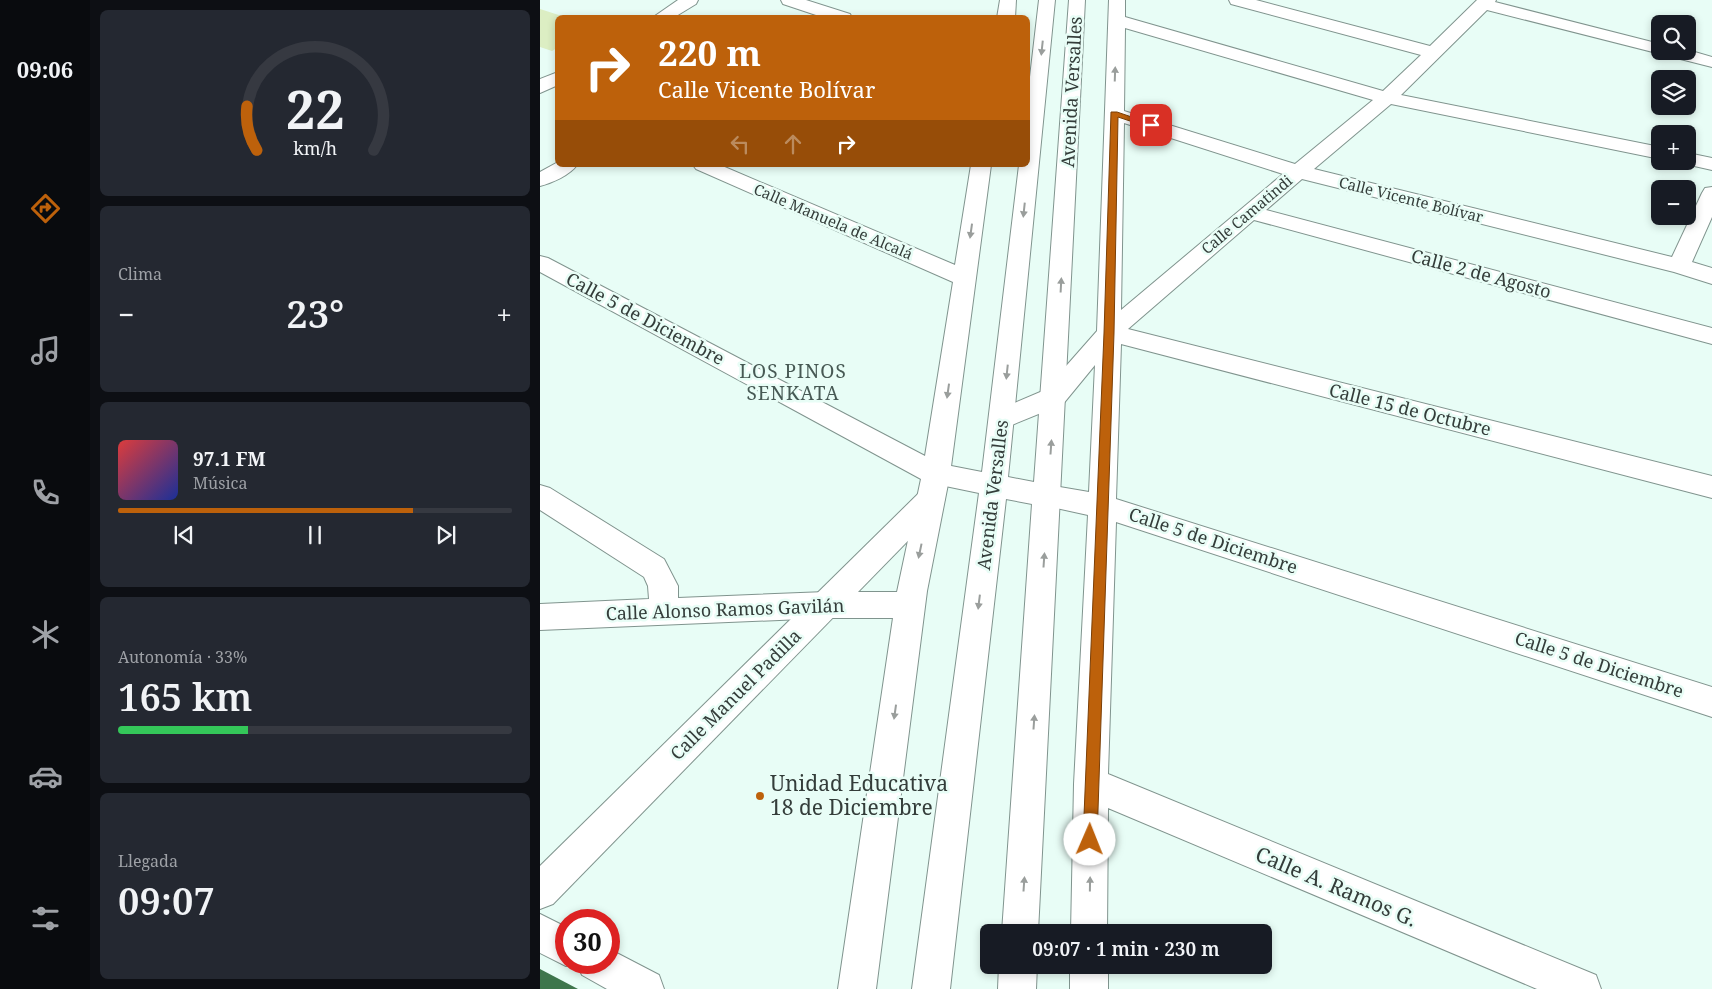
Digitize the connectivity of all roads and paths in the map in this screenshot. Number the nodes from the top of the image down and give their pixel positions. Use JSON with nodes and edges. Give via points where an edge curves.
{"nodes":[{"id":1,"x":690,"y":0,"type":"edge"},
{"id":2,"x":790,"y":0,"type":"edge"},
{"id":3,"x":1008,"y":0,"type":"edge"},
{"id":4,"x":1047,"y":0,"type":"edge"},
{"id":5,"x":1077,"y":0,"type":"edge"},
{"id":6,"x":1237,"y":0,"type":"edge"},
{"id":7,"x":1486,"y":2,"type":"edge"},
{"id":8,"x":1117,"y":10,"type":"edge"},
{"id":9,"x":665,"y":15,"type":"edge"},
{"id":10,"x":835,"y":15,"type":"edge"},
{"id":11,"x":1006,"y":15,"type":"edge"},
{"id":12,"x":1651,"y":47,"type":"edge"},
{"id":13,"x":1434,"y":52,"type":"junction"},
{"id":14,"x":1696,"y":58,"type":"edge"},
{"id":15,"x":1712,"y":62,"type":"edge"},
{"id":16,"x":555,"y":79,"type":"edge"},
{"id":17,"x":540,"y":87,"type":"edge"},
{"id":18,"x":540,"y":92,"type":"edge"},
{"id":19,"x":1387,"y":98,"type":"junction"},
{"id":20,"x":555,"y":99,"type":"edge"},
{"id":21,"x":1114,"y":114,"type":"junction"},
{"id":22,"x":1651,"y":151,"type":"edge"},
{"id":23,"x":1030,"y":158,"type":"edge"},
{"id":24,"x":1696,"y":161,"type":"edge"},
{"id":25,"x":1712,"y":164,"type":"edge"},
{"id":26,"x":563,"y":167,"type":"edge"},
{"id":27,"x":708,"y":167,"type":"edge"},
{"id":28,"x":976,"y":167,"type":"edge"},
{"id":29,"x":1029,"y":167,"type":"edge"},
{"id":30,"x":1299,"y":172,"type":"junction"},
{"id":31,"x":540,"y":180,"type":"edge"},
{"id":32,"x":1712,"y":193,"type":"edge"},
{"id":33,"x":1250,"y":212,"type":"junction"},
{"id":34,"x":540,"y":263,"type":"edge"},
{"id":35,"x":1679,"y":266,"type":"junction"},
{"id":36,"x":1712,"y":276,"type":"edge"},
{"id":37,"x":964,"y":278,"type":"junction"},
{"id":38,"x":1109,"y":333,"type":"junction"},
{"id":39,"x":1712,"y":336,"type":"edge"},
{"id":40,"x":1054,"y":398,"type":"junction"},
{"id":41,"x":1002,"y":419,"type":"junction"},
{"id":42,"x":994,"y":485,"type":"junction"},
{"id":43,"x":933,"y":487,"type":"junction"},
{"id":44,"x":1712,"y":487,"type":"edge"},
{"id":45,"x":540,"y":496,"type":"edge"},
{"id":46,"x":1048,"y":496,"type":"junction"},
{"id":47,"x":1102,"y":506,"type":"junction"},
{"id":48,"x":826,"y":604,"type":"junction"},
{"id":49,"x":910,"y":605,"type":"junction"},
{"id":50,"x":664,"y":612,"type":"junction"},
{"id":51,"x":540,"y":617,"type":"edge"},
{"id":52,"x":1712,"y":702,"type":"edge"},
{"id":53,"x":1091,"y":784,"type":"junction"},
{"id":54,"x":540,"y":892,"type":"edge"},
{"id":55,"x":1021,"y":924,"type":"edge"},
{"id":56,"x":1089,"y":924,"type":"edge"},
{"id":57,"x":540,"y":933,"type":"edge"},
{"id":58,"x":555,"y":941,"type":"edge"},
{"id":59,"x":617,"y":974,"type":"edge"},
{"id":60,"x":1018,"y":974,"type":"edge"},
{"id":61,"x":1089,"y":974,"type":"edge"},
{"id":62,"x":645,"y":989,"type":"edge"},
{"id":63,"x":856,"y":989,"type":"edge"},
{"id":64,"x":931,"y":989,"type":"edge"},
{"id":65,"x":1017,"y":989,"type":"edge"},
{"id":66,"x":1089,"y":989,"type":"edge"},
{"id":67,"x":1582,"y":989,"type":"edge"}],
"edges":[{"from":1,"to":9,"type":"street"},
{"from":2,"to":10,"type":"street"},
{"from":3,"to":11,"type":"street"},
{"from":4,"to":23,"type":"street","name":"Avenida Versalles","one_way":true},
{"from":40,"to":5,"type":"street","name":"Avenida Versalles","one_way":true},
{"from":6,"to":13,"type":"street"},
{"from":7,"to":12,"type":"street"},
{"from":7,"to":13,"type":"street","name":"Calle Camatindi"},
{"from":8,"to":19,"type":"street"},
{"from":21,"to":8,"type":"street","one_way":true},
{"from":13,"to":19,"type":"street","name":"Calle Camatindi"},
{"from":14,"to":15,"type":"street"},
{"from":16,"to":17,"type":"street"},
{"from":18,"to":20,"type":"street"},
{"from":19,"to":22,"type":"street"},
{"from":19,"to":30,"type":"street","name":"Calle Camatindi"},
{"from":21,"to":30,"type":"street","name":"Calle Vicente Bolívar"},
{"from":21,"to":38,"type":"street"},
{"from":24,"to":25,"type":"street"},
{"from":26,"to":31,"type":"street"},
{"from":27,"to":37,"type":"street","name":"Calle Manuela de Alcalá"},
{"from":28,"to":37,"type":"street","one_way":true},
{"from":29,"to":41,"type":"street","name":"Avenida Versalles","one_way":true},
{"from":30,"to":33,"type":"street","name":"Calle Camatindi"},
{"from":30,"to":35,"type":"street","name":"Calle Vicente Bolívar"},
{"from":32,"to":35,"type":"street"},
{"from":33,"to":38,"type":"street","name":"Calle Camatindi"},
{"from":33,"to":39,"type":"street","name":"Calle 2 de Agosto"},
{"from":34,"to":43,"type":"street","name":"Calle 5 de Diciembre"},
{"from":35,"to":36,"type":"street","name":"Calle Vicente Bolívar"},
{"from":37,"to":43,"type":"street","one_way":true},
{"from":38,"to":40,"type":"street","name":"Calle Camatindi"},
{"from":38,"to":44,"type":"street","name":"Calle 15 de Octubre"},
{"from":38,"to":47,"type":"street"},
{"from":40,"to":41,"type":"street","name":"Calle Camatindi"},
{"from":46,"to":40,"type":"street","name":"Avenida Versalles","one_way":true},
{"from":41,"to":42,"type":"street","name":"Avenida Versalles"},
{"from":42,"to":43,"type":"street","name":"Calle 5 de Diciembre"},
{"from":42,"to":46,"type":"street","name":"Calle 5 de Diciembre"},
{"from":42,"to":64,"type":"street","name":"Avenida Versalles","one_way":true},
{"from":43,"to":48,"type":"street","name":"Calle Manuel Padilla"},
{"from":43,"to":49,"type":"street","one_way":true},
{"from":45,"to":50,"type":"street","via":[[654,568],[663,586]]},
{"from":46,"to":47,"type":"street","name":"Calle 5 de Diciembre"},
{"from":55,"to":46,"type":"street","name":"Avenida Versalles","one_way":true},
{"from":47,"to":52,"type":"street","name":"Calle 5 de Diciembre"},
{"from":47,"to":53,"type":"street"},
{"from":48,"to":49,"type":"street","name":"Calle Alonso Ramos Gavilán"},
{"from":48,"to":50,"type":"street","name":"Calle Alonso Ramos Gavilán"},
{"from":48,"to":54,"type":"street","name":"Calle Manuel Padilla"},
{"from":49,"to":63,"type":"street","one_way":true},
{"from":50,"to":51,"type":"street","name":"Calle Alonso Ramos Gavilán"},
{"from":56,"to":53,"type":"street","one_way":true},
{"from":53,"to":67,"type":"street","name":"Calle A. Ramos G."},
{"from":57,"to":58,"type":"street"},
{"from":59,"to":62,"type":"street"},
{"from":60,"to":65,"type":"street"},
{"from":61,"to":66,"type":"street"}]}
